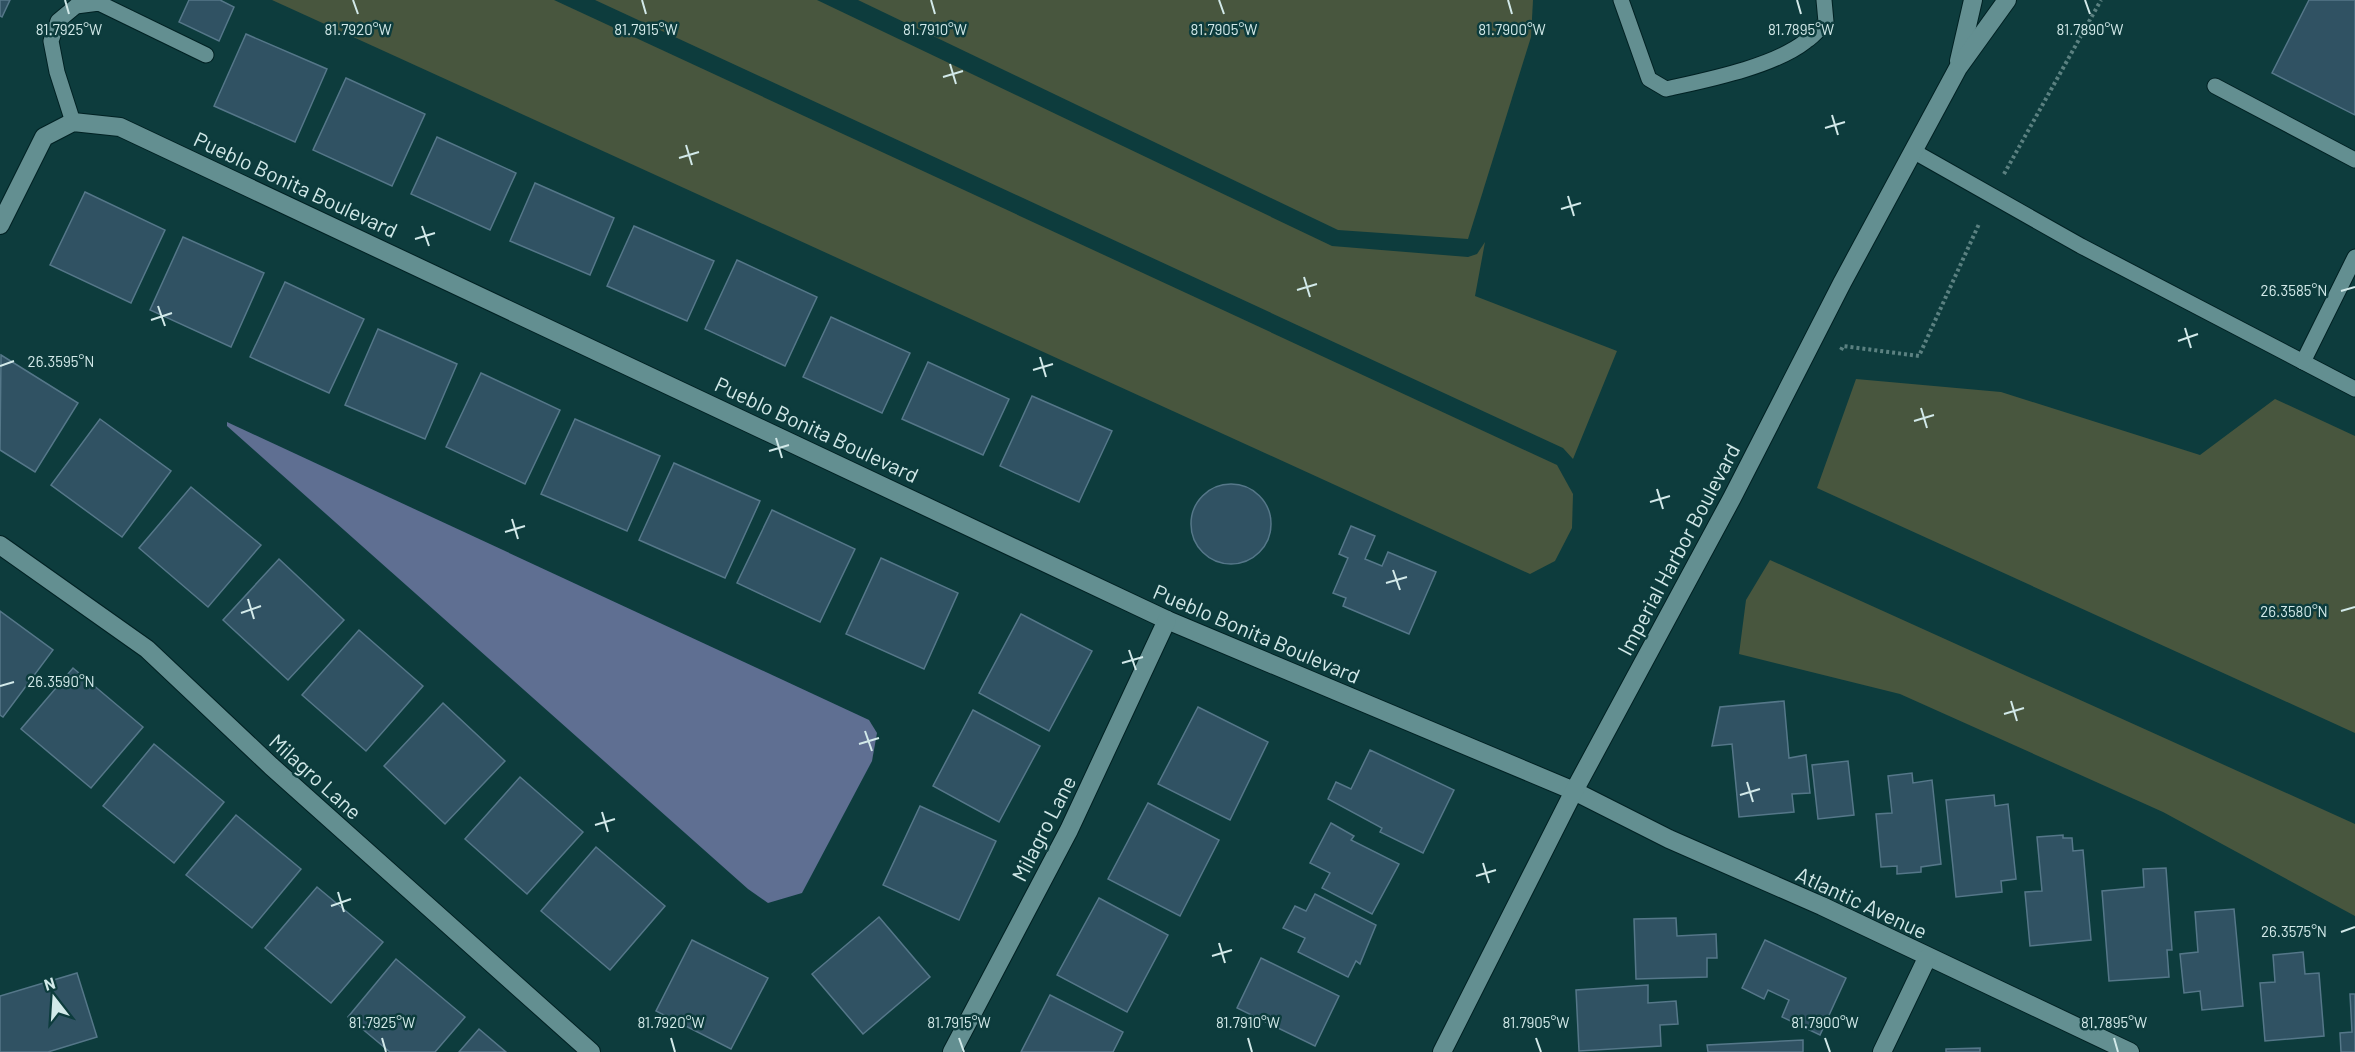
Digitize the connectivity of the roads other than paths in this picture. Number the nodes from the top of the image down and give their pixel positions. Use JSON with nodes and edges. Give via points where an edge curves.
{"nodes":[{"id":1,"x":1621,"y":0,"type":"edge"},
{"id":2,"x":1824,"y":0,"type":"edge"},
{"id":3,"x":1973,"y":0,"type":"edge"},
{"id":4,"x":2007,"y":0,"type":"edge"},
{"id":5,"x":206,"y":55,"type":"dead end"},
{"id":6,"x":1958,"y":68,"type":"junction"},
{"id":7,"x":2215,"y":86,"type":"dead end"},
{"id":8,"x":73,"y":122,"type":"junction"},
{"id":9,"x":1913,"y":151,"type":"junction"},
{"id":10,"x":2355,"y":160,"type":"edge"},
{"id":11,"x":0,"y":225,"type":"edge"},
{"id":12,"x":2355,"y":257,"type":"edge"},
{"id":13,"x":2303,"y":362,"type":"junction"},
{"id":14,"x":2355,"y":389,"type":"edge"},
{"id":15,"x":0,"y":545,"type":"edge"},
{"id":16,"x":1167,"y":620,"type":"junction"},
{"id":17,"x":1574,"y":791,"type":"junction"},
{"id":18,"x":1927,"y":958,"type":"junction"},
{"id":19,"x":591,"y":1052,"type":"edge"},
{"id":20,"x":952,"y":1052,"type":"edge"},
{"id":21,"x":1442,"y":1052,"type":"edge"},
{"id":22,"x":1882,"y":1052,"type":"edge"},
{"id":23,"x":2130,"y":1052,"type":"edge"}],
"edges":[{"from":1,"to":2,"type":"lane","via":[[1649,79],[1666,89],[1725,76],[1806,42],[1826,21]]},
{"from":3,"to":6,"type":"street","name":"Imperial Harbor Boulevard"},
{"from":4,"to":6,"type":"street","name":"Imperial Harbor Boulevard"},
{"from":5,"to":8,"type":"lane","via":[[99,3],[76,6],[58,21],[51,41]]},
{"from":6,"to":9,"type":"street","name":"Imperial Harbor Boulevard"},
{"from":7,"to":10,"type":"lane"},
{"from":8,"to":11,"type":"street","via":[[44,137]]},
{"from":8,"to":16,"type":"street","name":"Pueblo Bonita Boulevard","via":[[120,127]]},
{"from":9,"to":13,"type":"lane","via":[[2080,246]]},
{"from":9,"to":17,"type":"street","name":"Imperial Harbor Boulevard"},
{"from":12,"to":13,"type":"lane"},
{"from":13,"to":14,"type":"lane"},
{"from":15,"to":19,"type":"street","name":"Milagro Lane","via":[[147,649],[271,766]]},
{"from":16,"to":17,"type":"street","name":"Pueblo Bonita Boulevard"},
{"from":16,"to":20,"type":"street","name":"Milagro Lane","via":[[1069,830]]},
{"from":17,"to":18,"type":"street","name":"Atlantic Avenue"},
{"from":17,"to":21,"type":"street","name":"Imperial Harbor Boulevard"},
{"from":18,"to":22,"type":"street"},
{"from":18,"to":23,"type":"street","name":"Atlantic Avenue"}]}
